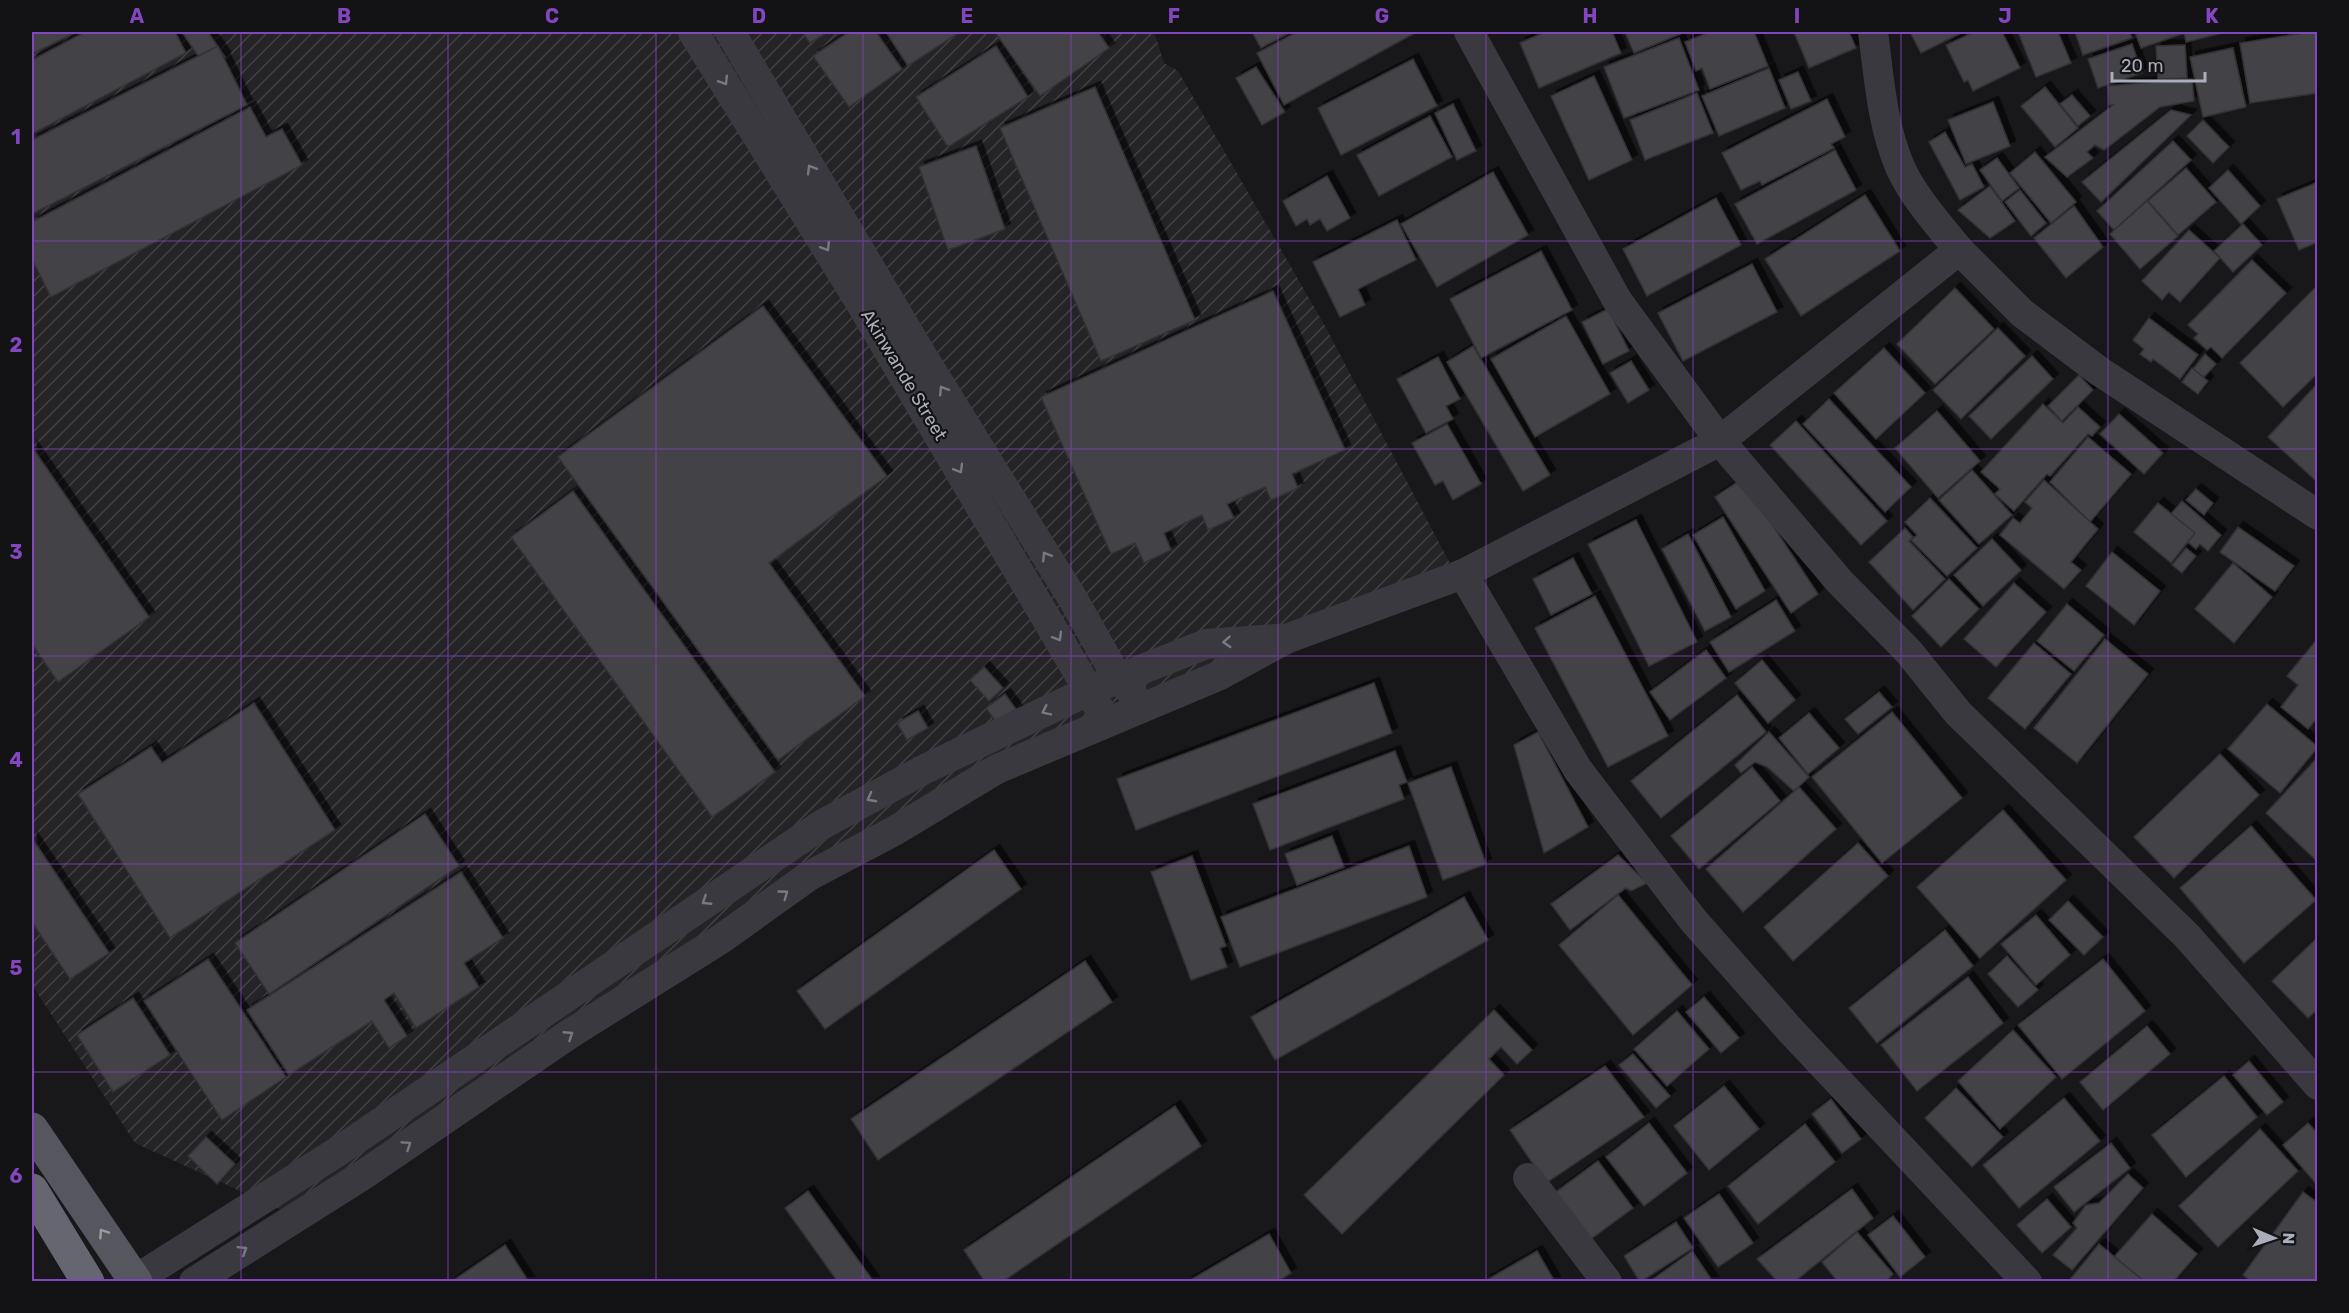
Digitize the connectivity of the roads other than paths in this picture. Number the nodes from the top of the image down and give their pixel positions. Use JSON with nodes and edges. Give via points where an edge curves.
{"nodes":[{"id":1,"x":693,"y":32,"type":"edge"},
{"id":2,"x":730,"y":32,"type":"edge"},
{"id":3,"x":1469,"y":32,"type":"edge"},
{"id":4,"x":1873,"y":32,"type":"edge"},
{"id":5,"x":1959,"y":250,"type":"junction"},
{"id":6,"x":1720,"y":441,"type":"junction"},
{"id":7,"x":2318,"y":515,"type":"edge"},
{"id":8,"x":1462,"y":574,"type":"junction"},
{"id":9,"x":1286,"y":639,"type":"junction"},
{"id":10,"x":1118,"y":679,"type":"junction"},
{"id":11,"x":1089,"y":690,"type":"junction"},
{"id":12,"x":1148,"y":707,"type":"junction"},
{"id":13,"x":1106,"y":723,"type":"junction"},
{"id":14,"x":2318,"y":1085,"type":"edge"},
{"id":15,"x":32,"y":1129,"type":"edge"},
{"id":16,"x":1528,"y":1178,"type":"dead end"},
{"id":17,"x":32,"y":1190,"type":"edge"},
{"id":18,"x":88,"y":1281,"type":"edge"},
{"id":19,"x":135,"y":1281,"type":"edge"},
{"id":20,"x":194,"y":1281,"type":"edge"},
{"id":21,"x":1607,"y":1281,"type":"edge"},
{"id":22,"x":2028,"y":1281,"type":"edge"}],
"edges":[{"from":1,"to":11,"type":"street","name":"Akinwande Street","one_way":true,"via":[[860,302]]},
{"from":10,"to":2,"type":"street","name":"Akinwande Street","one_way":true},
{"from":3,"to":6,"type":"street","via":[[1617,300]]},
{"from":4,"to":5,"type":"street","via":[[1887,126],[1901,168],[1925,208]]},
{"from":5,"to":6,"type":"street"},
{"from":5,"to":7,"type":"street","via":[[2022,313],[2099,371]]},
{"from":6,"to":8,"type":"street"},
{"from":6,"to":14,"type":"street","via":[[1840,582],[1908,651],[1958,713],[2187,936]]},
{"from":8,"to":9,"type":"street"},
{"from":8,"to":22,"type":"street","via":[[1578,770],[1693,920],[1791,1031]]},
{"from":9,"to":10,"type":"street","one_way":true,"via":[[1206,644]]},
{"from":9,"to":12,"type":"street","via":[[1218,676]]},
{"from":10,"to":11,"type":"street"},
{"from":10,"to":12,"type":"street","name":"Akinwande Street"},
{"from":11,"to":13,"type":"street","name":"Akinwande Street"},
{"from":11,"to":19,"type":"street","one_way":true,"via":[[923,770],[823,824],[347,1145]]},
{"from":12,"to":13,"type":"street"},
{"from":20,"to":13,"type":"street","one_way":true,"via":[[363,1175],[810,876],[998,769]]},
{"from":19,"to":15,"type":"main road","one_way":true},
{"from":16,"to":21,"type":"street"},
{"from":17,"to":18,"type":"highway"}]}
